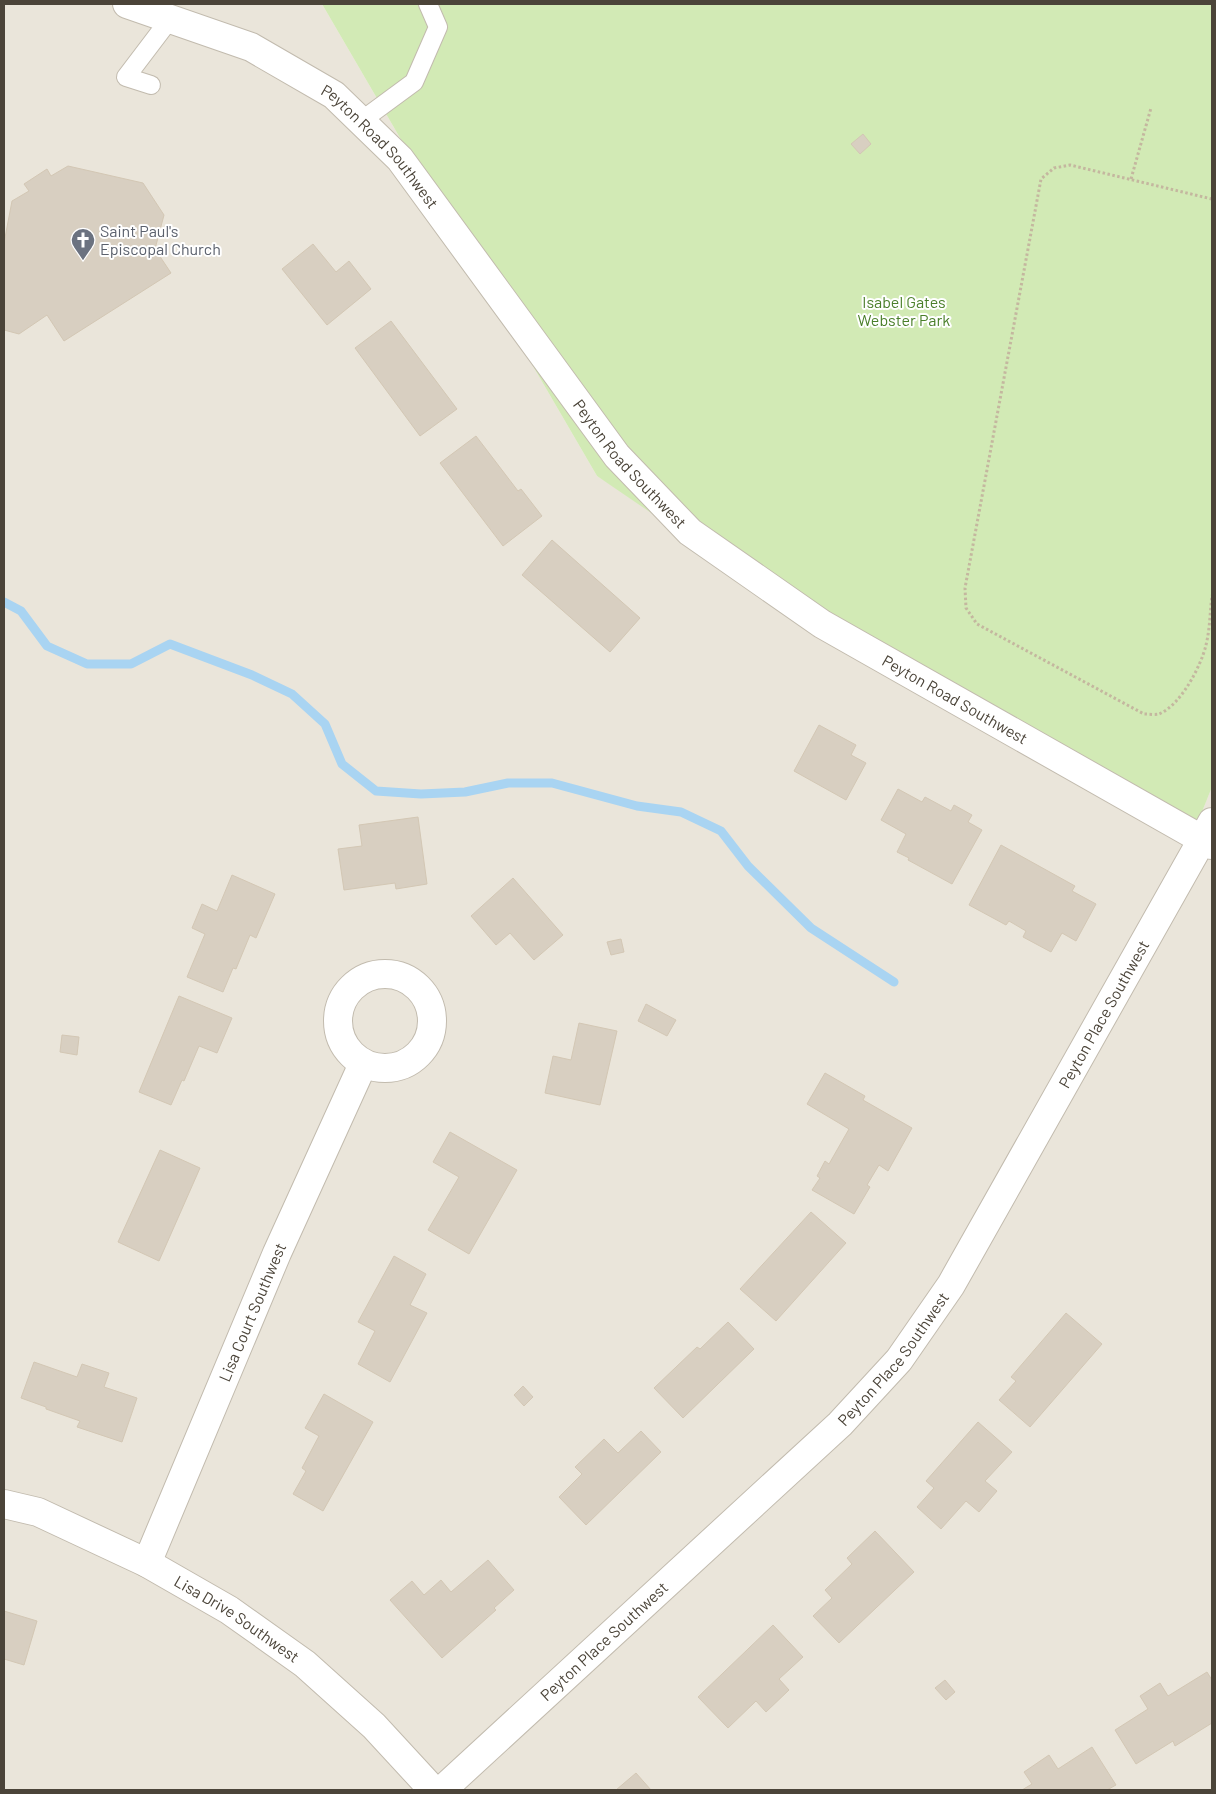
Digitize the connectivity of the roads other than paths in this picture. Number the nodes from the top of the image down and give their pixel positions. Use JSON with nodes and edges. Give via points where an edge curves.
{"nodes":[{"id":1,"x":128,"y":4,"type":"edge"},
{"id":2,"x":428,"y":4,"type":"edge"},
{"id":3,"x":170,"y":18,"type":"junction"},
{"id":4,"x":151,"y":85,"type":"dead end"},
{"id":5,"x":361,"y":121,"type":"junction"},
{"id":6,"x":1209,"y":836,"type":"edge"},
{"id":7,"x":363,"y":1064,"type":"dead end"},
{"id":8,"x":4,"y":1504,"type":"edge"},
{"id":9,"x":147,"y":1563,"type":"junction"},
{"id":10,"x":434,"y":1790,"type":"edge"},
{"id":11,"x":442,"y":1790,"type":"edge"}],
"edges":[{"from":1,"to":3,"type":"street","name":"Peyton Road Southwest"},
{"from":2,"to":5,"type":"lane","via":[[438,26],[414,82]]},
{"from":3,"to":4,"type":"lane","via":[[126,77]]},
{"from":3,"to":5,"type":"street","name":"Peyton Road Southwest","via":[[251,47],[334,95]]},
{"from":5,"to":6,"type":"street","name":"Peyton Road Southwest","via":[[400,159],[618,456],[690,532],[822,624]]},
{"from":6,"to":11,"type":"street","name":"Peyton Place Southwest","via":[[951,1285],[899,1360],[840,1424]]},
{"from":7,"to":9,"type":"street","name":"Lisa Court Southwest","via":[[277,1253]]},
{"from":8,"to":9,"type":"street","name":"Lisa Drive Southwest","via":[[38,1512]]},
{"from":9,"to":10,"type":"street","name":"Lisa Drive Southwest","via":[[230,1610],[305,1664],[374,1726]]}]}
